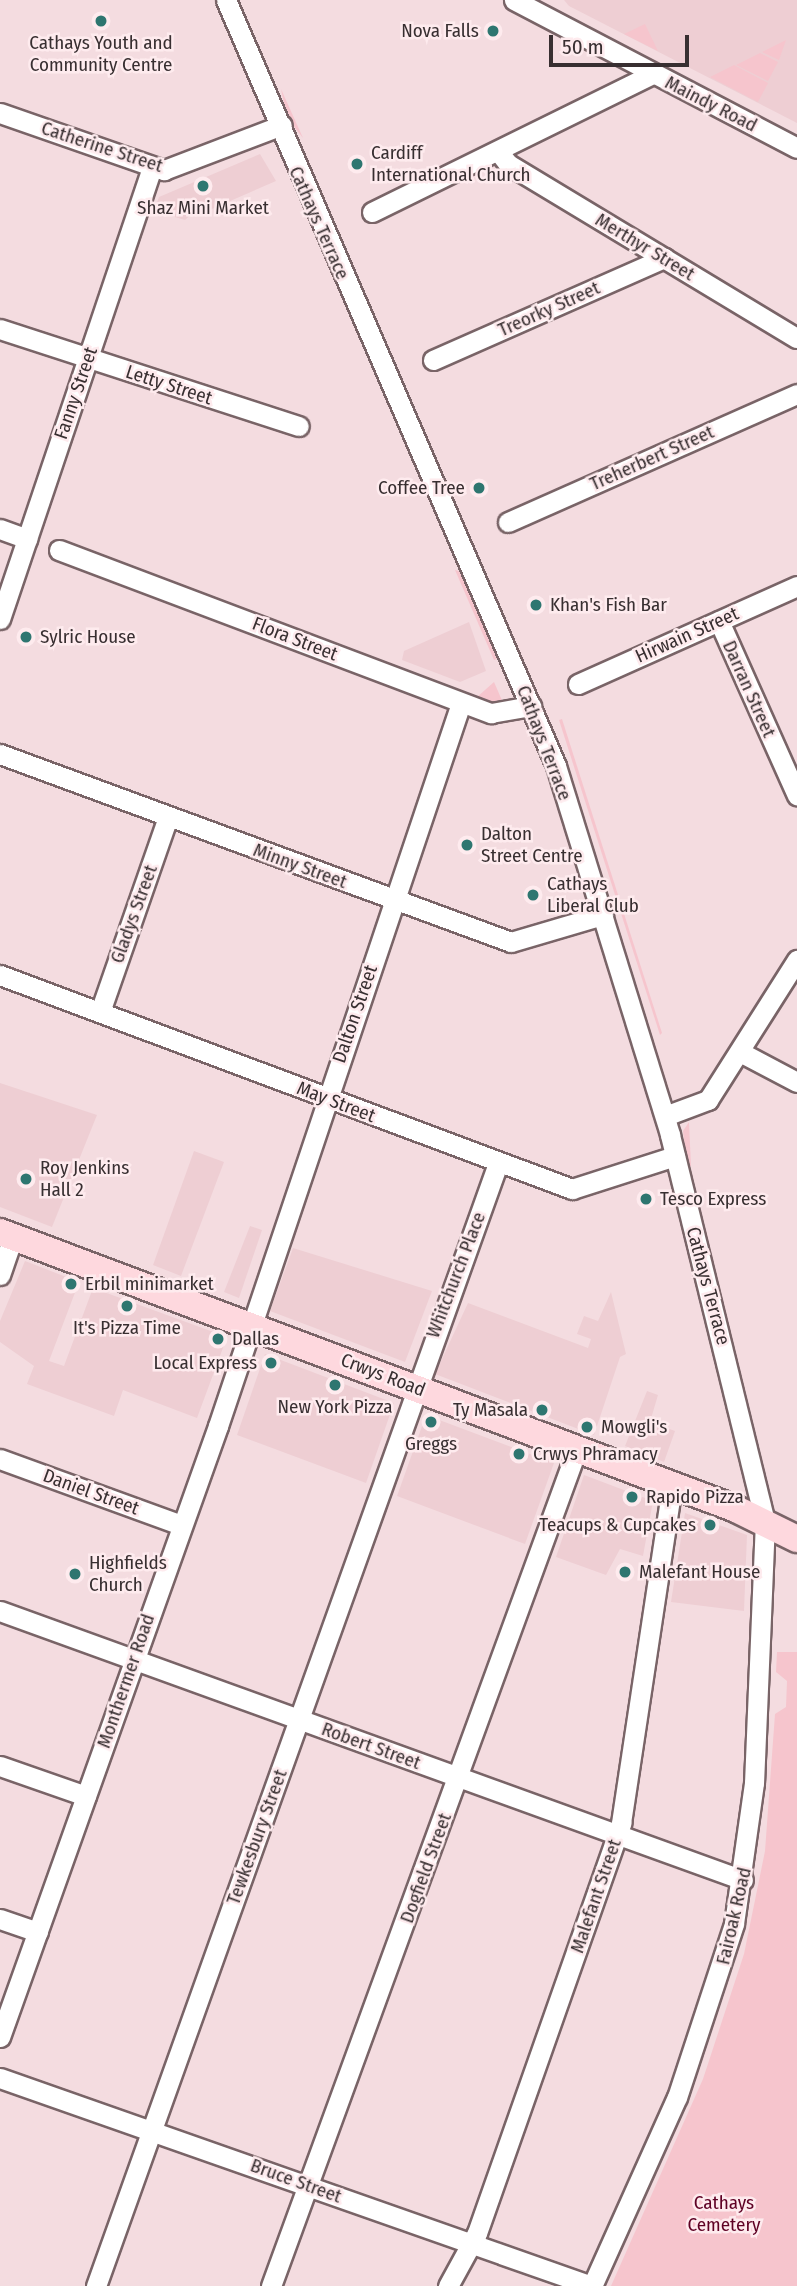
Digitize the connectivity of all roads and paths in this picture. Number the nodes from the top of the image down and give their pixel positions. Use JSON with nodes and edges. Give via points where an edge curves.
{"nodes":[{"id":1,"x":226,"y":0,"type":"edge"},
{"id":2,"x":514,"y":0,"type":"edge"},
{"id":3,"x":652,"y":74,"type":"junction"},
{"id":4,"x":0,"y":113,"type":"edge"},
{"id":5,"x":282,"y":125,"type":"junction"},
{"id":6,"x":797,"y":148,"type":"edge"},
{"id":7,"x":498,"y":151,"type":"junction"},
{"id":8,"x":152,"y":167,"type":"junction"},
{"id":9,"x":372,"y":212,"type":"dead end"},
{"id":10,"x":664,"y":258,"type":"junction"},
{"id":11,"x":0,"y":329,"type":"edge"},
{"id":12,"x":797,"y":338,"type":"edge"},
{"id":13,"x":88,"y":358,"type":"junction"},
{"id":14,"x":433,"y":360,"type":"dead end"},
{"id":15,"x":797,"y":394,"type":"edge"},
{"id":16,"x":299,"y":426,"type":"dead end"},
{"id":17,"x":508,"y":522,"type":"dead end"},
{"id":18,"x":0,"y":529,"type":"edge"},
{"id":19,"x":27,"y":539,"type":"junction"},
{"id":20,"x":59,"y":550,"type":"dead end"},
{"id":21,"x":797,"y":586,"type":"edge"},
{"id":22,"x":0,"y":618,"type":"edge"},
{"id":23,"x":719,"y":621,"type":"junction"},
{"id":24,"x":578,"y":684,"type":"dead end"},
{"id":25,"x":461,"y":703,"type":"junction"},
{"id":26,"x":531,"y":706,"type":"junction"},
{"id":27,"x":0,"y":754,"type":"edge"},
{"id":28,"x":797,"y":795,"type":"edge"},
{"id":29,"x":168,"y":817,"type":"junction"},
{"id":30,"x":393,"y":901,"type":"junction"},
{"id":31,"x":603,"y":915,"type":"junction"},
{"id":32,"x":797,"y":960,"type":"edge"},
{"id":33,"x":0,"y":975,"type":"edge"},
{"id":34,"x":100,"y":1012,"type":"junction"},
{"id":35,"x":740,"y":1052,"type":"junction"},
{"id":36,"x":797,"y":1082,"type":"edge"},
{"id":37,"x":326,"y":1097,"type":"junction"},
{"id":38,"x":665,"y":1116,"type":"junction"},
{"id":39,"x":675,"y":1156,"type":"junction"},
{"id":40,"x":498,"y":1163,"type":"junction"},
{"id":41,"x":7,"y":1235,"type":"edge"},
{"id":42,"x":0,"y":1275,"type":"edge"},
{"id":43,"x":250,"y":1325,"type":"junction"},
{"id":44,"x":415,"y":1388,"type":"junction"},
{"id":45,"x":577,"y":1449,"type":"junction"},
{"id":46,"x":0,"y":1459,"type":"edge"},
{"id":47,"x":672,"y":1485,"type":"junction"},
{"id":48,"x":765,"y":1521,"type":"junction"},
{"id":49,"x":181,"y":1525,"type":"junction"},
{"id":50,"x":797,"y":1539,"type":"edge"},
{"id":51,"x":0,"y":1611,"type":"edge"},
{"id":52,"x":134,"y":1660,"type":"junction"},
{"id":53,"x":299,"y":1719,"type":"junction"},
{"id":54,"x":0,"y":1766,"type":"edge"},
{"id":55,"x":459,"y":1777,"type":"junction"},
{"id":56,"x":86,"y":1796,"type":"junction"},
{"id":57,"x":617,"y":1834,"type":"junction"},
{"id":58,"x":743,"y":1880,"type":"junction"},
{"id":59,"x":0,"y":1919,"type":"edge"},
{"id":60,"x":37,"y":1932,"type":"junction"},
{"id":61,"x":0,"y":2037,"type":"edge"},
{"id":62,"x":0,"y":2078,"type":"edge"},
{"id":63,"x":152,"y":2129,"type":"junction"},
{"id":64,"x":312,"y":2186,"type":"junction"},
{"id":65,"x":472,"y":2244,"type":"junction"},
{"id":66,"x":96,"y":2286,"type":"edge"},
{"id":67,"x":271,"y":2286,"type":"edge"},
{"id":68,"x":448,"y":2286,"type":"edge"},
{"id":69,"x":592,"y":2286,"type":"edge"}],
"edges":[{"from":1,"to":5,"type":"street","name":"Cathays Terrace"},
{"from":2,"to":3,"type":"street","name":"Maindy Road"},
{"from":3,"to":6,"type":"street","name":"Maindy Road"},
{"from":3,"to":7,"type":"street"},
{"from":4,"to":8,"type":"street","name":"Catherine Street"},
{"from":5,"to":8,"type":"street","name":"Catherine Street","via":[[185,166]]},
{"from":5,"to":26,"type":"street","name":"Cathays Terrace","via":[[289,154]]},
{"from":7,"to":9,"type":"street"},
{"from":7,"to":10,"type":"street","name":"Merthyr Street","via":[[503,161]]},
{"from":8,"to":13,"type":"street","name":"Fanny Street"},
{"from":10,"to":12,"type":"street","name":"Merthyr Street"},
{"from":10,"to":14,"type":"street","name":"Treorky Street"},
{"from":11,"to":13,"type":"street","name":"Letty Street"},
{"from":13,"to":16,"type":"street","name":"Letty Street"},
{"from":13,"to":19,"type":"street","name":"Fanny Street"},
{"from":15,"to":17,"type":"street","name":"Treherbert Street"},
{"from":18,"to":19,"type":"street"},
{"from":19,"to":22,"type":"street","name":"Fanny Street"},
{"from":20,"to":25,"type":"street","name":"Flora Street"},
{"from":21,"to":23,"type":"street","name":"Hirwain Street"},
{"from":23,"to":24,"type":"street","name":"Hirwain Street"},
{"from":23,"to":28,"type":"street","name":"Darran Street"},
{"from":25,"to":26,"type":"street","name":"Flora Street","via":[[497,715]]},
{"from":25,"to":30,"type":"street","name":"Dalton Street"},
{"from":26,"to":31,"type":"street","name":"Cathays Terrace"},
{"from":27,"to":29,"type":"street","name":"Minny Street"},
{"from":29,"to":30,"type":"street","name":"Minny Street"},
{"from":29,"to":34,"type":"street","name":"Gladys Street"},
{"from":30,"to":31,"type":"street","name":"Minny Street","via":[[511,942]]},
{"from":30,"to":37,"type":"street","name":"Dalton Street"},
{"from":31,"to":38,"type":"street","name":"Cathays Terrace"},
{"from":32,"to":35,"type":"street"},
{"from":33,"to":34,"type":"street","name":"May Street"},
{"from":34,"to":37,"type":"street","name":"May Street"},
{"from":35,"to":36,"type":"street"},
{"from":35,"to":38,"type":"street","via":[[708,1100]]},
{"from":37,"to":40,"type":"street","name":"May Street"},
{"from":37,"to":43,"type":"street","name":"Dalton Street"},
{"from":38,"to":39,"type":"street","name":"Cathays Terrace"},
{"from":39,"to":40,"type":"street","name":"May Street","via":[[580,1189]]},
{"from":39,"to":48,"type":"street","name":"Cathays Terrace"},
{"from":40,"to":44,"type":"street","name":"Whitchurch Place"},
{"from":41,"to":42,"type":"street"},
{"from":41,"to":43,"type":"main road","name":"Crwys Road"},
{"from":43,"to":44,"type":"main road","name":"Crwys Road"},
{"from":43,"to":49,"type":"street","name":"Monthermer Road"},
{"from":44,"to":45,"type":"main road","name":"Crwys Road"},
{"from":44,"to":53,"type":"street","name":"Tewkesbury Street"},
{"from":45,"to":47,"type":"main road","name":"Crwys Road"},
{"from":45,"to":55,"type":"street","name":"Dogfield Street"},
{"from":46,"to":49,"type":"street","name":"Daniel Street"},
{"from":47,"to":48,"type":"main road","name":"Crwys Road"},
{"from":47,"to":57,"type":"street","name":"Malefant Street"},
{"from":48,"to":50,"type":"main road","name":"Crwys Road"},
{"from":48,"to":58,"type":"street","name":"Fairoak Road","via":[[754,1783]]},
{"from":49,"to":52,"type":"street","name":"Monthermer Road"},
{"from":51,"to":52,"type":"street","name":"Robert Street"},
{"from":52,"to":53,"type":"street","name":"Robert Street"},
{"from":52,"to":56,"type":"street","name":"Monthermer Road"},
{"from":53,"to":55,"type":"street","name":"Robert Street"},
{"from":53,"to":63,"type":"street","name":"Tewkesbury Street"},
{"from":54,"to":56,"type":"street"},
{"from":55,"to":57,"type":"street","name":"Robert Street"},
{"from":55,"to":64,"type":"street","name":"Dogfield Street"},
{"from":56,"to":60,"type":"street","name":"Monthermer Road"},
{"from":57,"to":58,"type":"street","name":"Robert Street"},
{"from":57,"to":65,"type":"street","name":"Malefant Street"},
{"from":58,"to":69,"type":"street","name":"Fairoak Road","via":[[703,2029]]},
{"from":59,"to":60,"type":"street"},
{"from":60,"to":61,"type":"street","name":"Monthermer Road"},
{"from":62,"to":63,"type":"street","name":"Bruce Street"},
{"from":63,"to":64,"type":"street","name":"Bruce Street"},
{"from":63,"to":66,"type":"street","name":"Tewkesbury Street"},
{"from":64,"to":65,"type":"street","name":"Bruce Street"},
{"from":64,"to":67,"type":"street","name":"Dogfield Street"},
{"from":65,"to":68,"type":"street","name":"Malefant Street"},
{"from":65,"to":69,"type":"street","name":"Bruce Street"}]}
